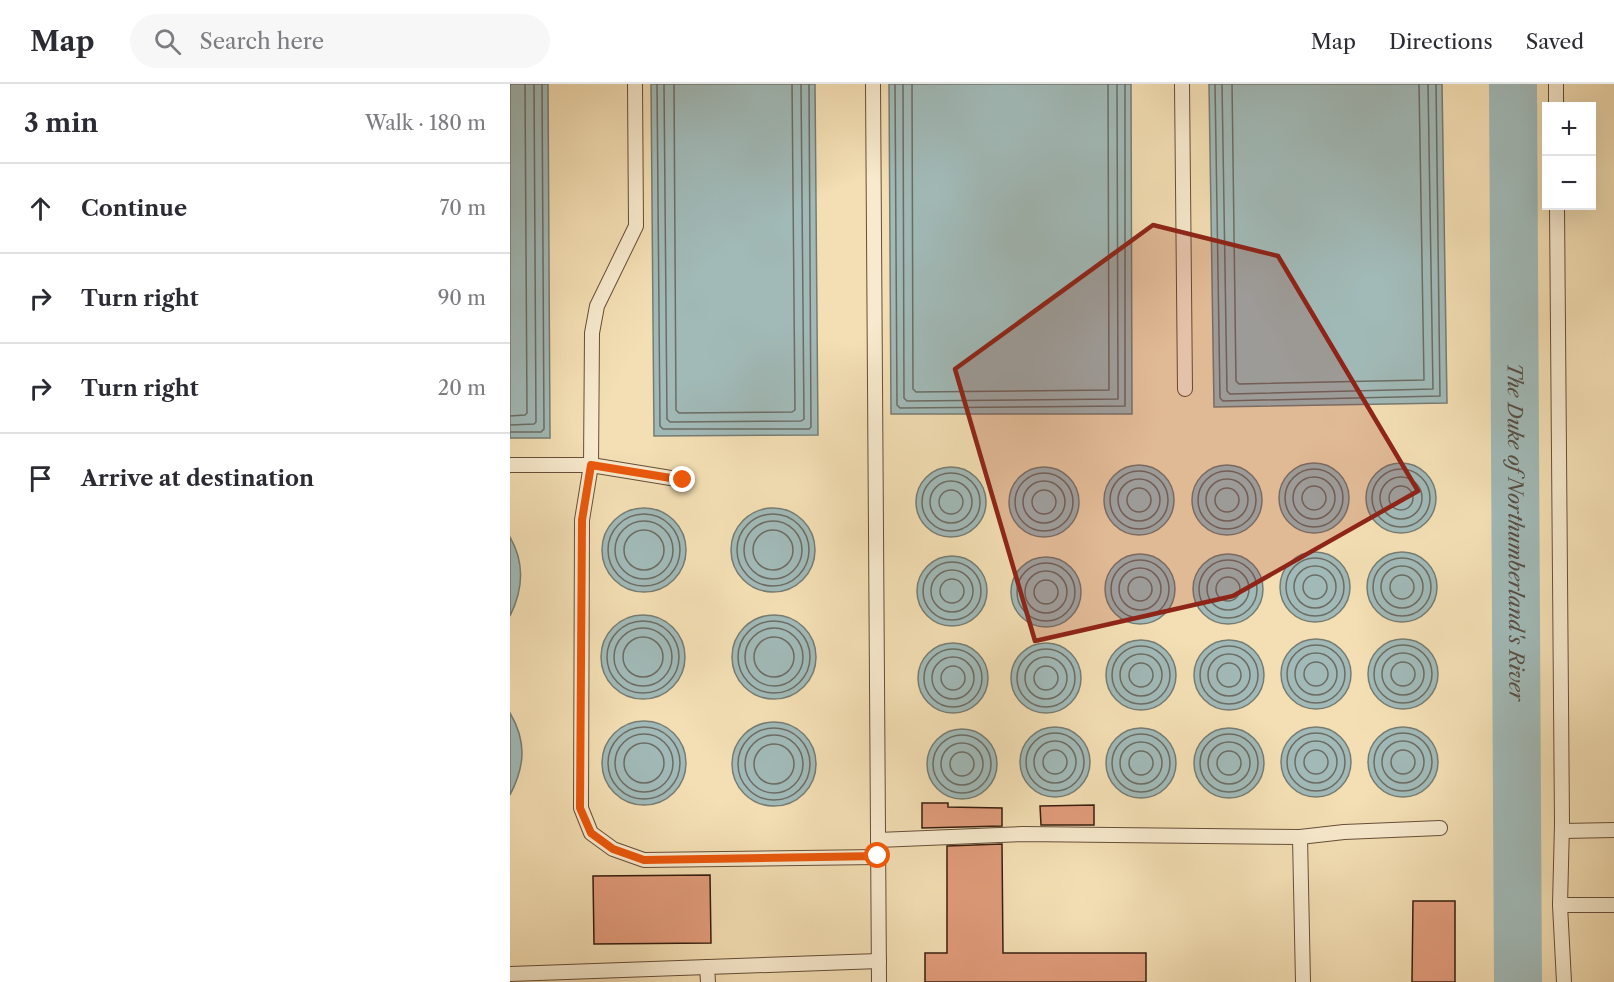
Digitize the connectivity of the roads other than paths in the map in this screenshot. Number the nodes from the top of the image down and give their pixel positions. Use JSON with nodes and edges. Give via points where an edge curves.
{"nodes":[{"id":1,"x":635,"y":84,"type":"edge"},
{"id":2,"x":873,"y":84,"type":"edge"},
{"id":3,"x":1182,"y":84,"type":"edge"},
{"id":4,"x":1556,"y":84,"type":"edge"},
{"id":5,"x":1556,"y":102,"type":"edge"},
{"id":6,"x":1557,"y":210,"type":"edge"},
{"id":7,"x":1185,"y":389,"type":"dead end"},
{"id":8,"x":510,"y":465,"type":"edge"},
{"id":9,"x":591,"y":465,"type":"junction"},
{"id":10,"x":683,"y":480,"type":"dead end"},
{"id":11,"x":1440,"y":828,"type":"dead end"},
{"id":12,"x":1614,"y":830,"type":"edge"},
{"id":13,"x":1562,"y":831,"type":"junction"},
{"id":14,"x":1300,"y":837,"type":"junction"},
{"id":15,"x":878,"y":840,"type":"junction"},
{"id":16,"x":878,"y":856,"type":"junction"},
{"id":17,"x":1560,"y":905,"type":"junction"},
{"id":18,"x":1614,"y":905,"type":"edge"},
{"id":19,"x":879,"y":961,"type":"junction"},
{"id":20,"x":707,"y":967,"type":"junction"},
{"id":21,"x":510,"y":974,"type":"edge"},
{"id":22,"x":708,"y":982,"type":"edge"},
{"id":23,"x":879,"y":982,"type":"edge"},
{"id":24,"x":1303,"y":982,"type":"edge"},
{"id":25,"x":1564,"y":982,"type":"edge"}],
"edges":[{"from":1,"to":9,"type":"lane","via":[[636,226],[597,306],[592,333]]},
{"from":2,"to":15,"type":"lane"},
{"from":3,"to":7,"type":"lane"},
{"from":4,"to":5,"type":"lane"},
{"from":6,"to":13,"type":"lane"},
{"from":8,"to":9,"type":"lane"},
{"from":9,"to":10,"type":"lane"},
{"from":9,"to":16,"type":"lane","via":[[582,520],[580,797],[580,808],[591,833],[613,849],[644,860]]},
{"from":11,"to":14,"type":"lane"},
{"from":12,"to":13,"type":"lane"},
{"from":13,"to":17,"type":"lane"},
{"from":14,"to":15,"type":"lane","via":[[1023,834]]},
{"from":14,"to":24,"type":"lane"},
{"from":15,"to":16,"type":"lane"},
{"from":16,"to":19,"type":"lane"},
{"from":17,"to":18,"type":"lane"},
{"from":17,"to":25,"type":"lane"},
{"from":19,"to":20,"type":"lane"},
{"from":19,"to":23,"type":"lane"},
{"from":20,"to":21,"type":"lane"},
{"from":20,"to":22,"type":"lane"}]}
